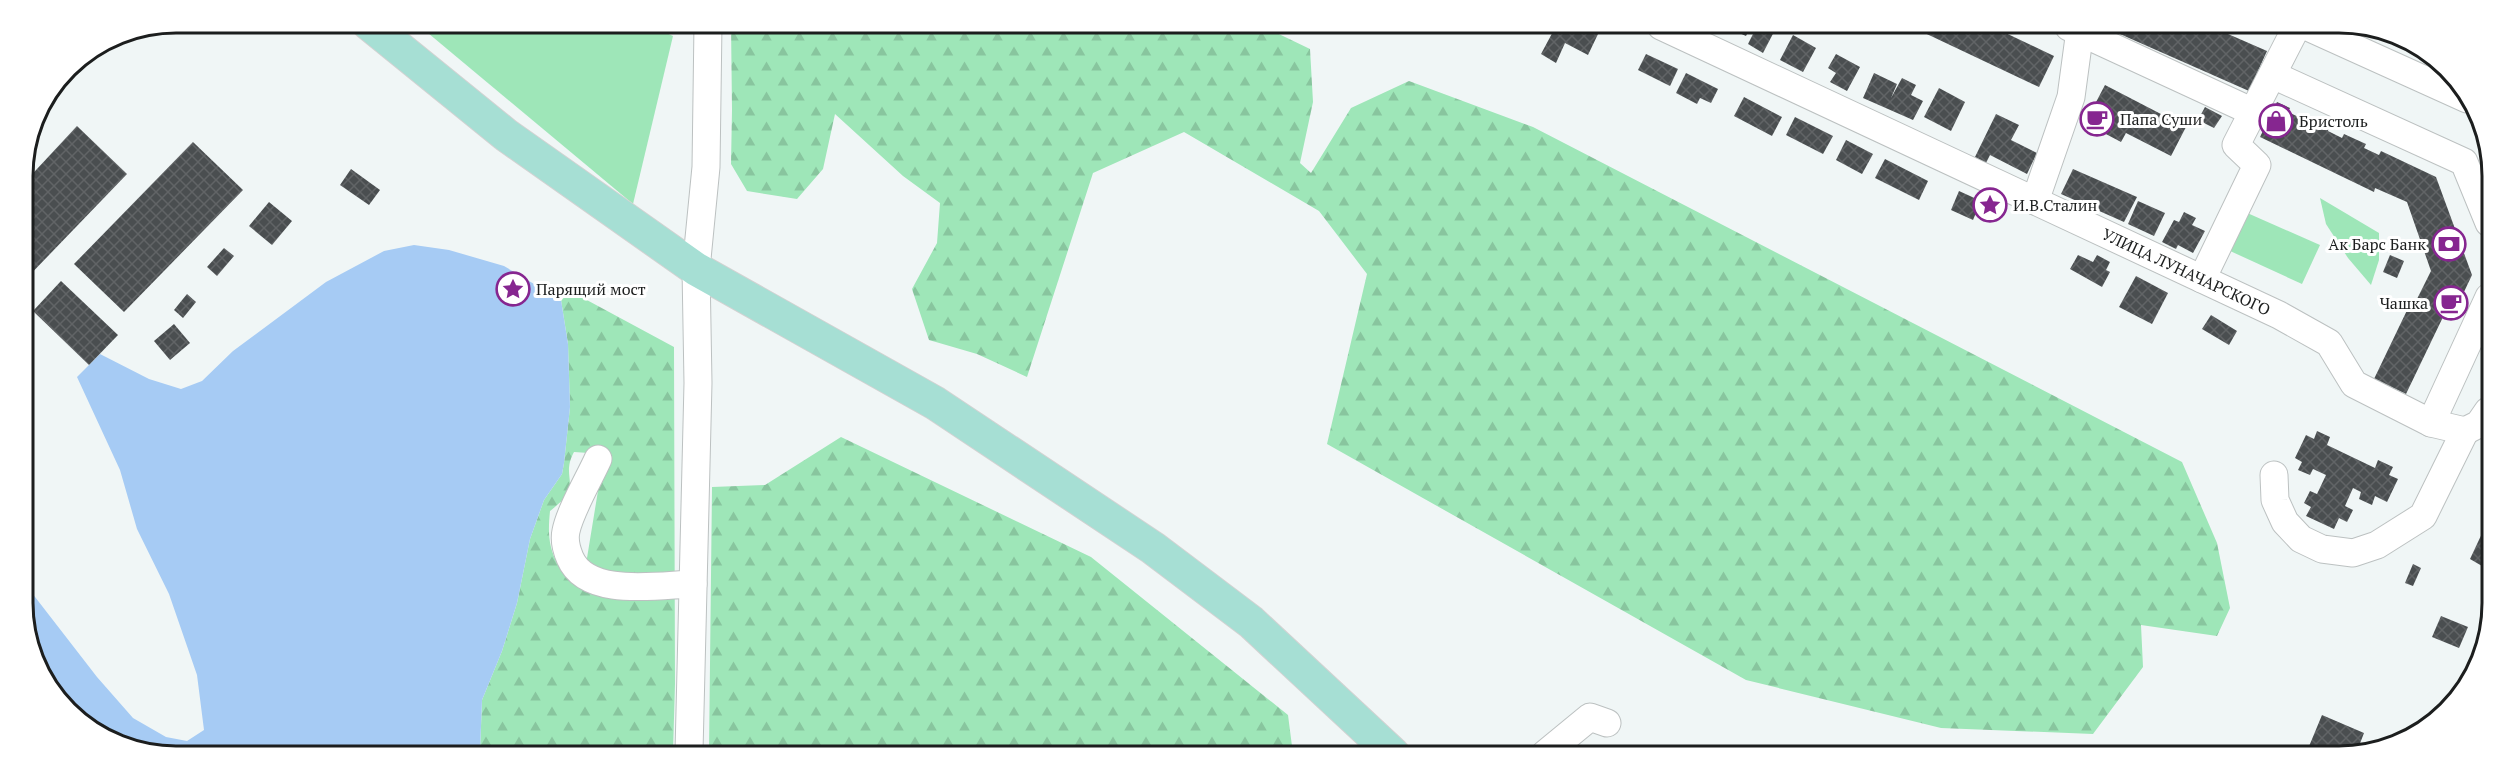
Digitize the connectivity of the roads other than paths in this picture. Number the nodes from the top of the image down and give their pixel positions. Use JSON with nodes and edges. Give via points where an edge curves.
{"nodes":[{"id":1,"x":380,"y":33,"type":"edge"},
{"id":2,"x":708,"y":33,"type":"edge"},
{"id":3,"x":1675,"y":33,"type":"edge"},
{"id":4,"x":2075,"y":33,"type":"edge"},
{"id":5,"x":2084,"y":33,"type":"edge"},
{"id":6,"x":2294,"y":33,"type":"edge"},
{"id":7,"x":2321,"y":33,"type":"edge"},
{"id":8,"x":2273,"y":75,"type":"junction"},
{"id":9,"x":2457,"y":95,"type":"edge"},
{"id":10,"x":2253,"y":112,"type":"junction"},
{"id":11,"x":2035,"y":201,"type":"junction"},
{"id":12,"x":2482,"y":206,"type":"edge"},
{"id":13,"x":696,"y":269,"type":"junction"},
{"id":14,"x":2202,"y":279,"type":"junction"},
{"id":15,"x":2482,"y":312,"type":"edge"},
{"id":16,"x":2482,"y":420,"type":"edge"},
{"id":17,"x":2431,"y":423,"type":"junction"},
{"id":18,"x":2465,"y":431,"type":"junction"},
{"id":19,"x":598,"y":459,"type":"dead end"},
{"id":20,"x":2274,"y":475,"type":"dead end"},
{"id":21,"x":693,"y":584,"type":"junction"},
{"id":22,"x":1607,"y":723,"type":"dead end"},
{"id":23,"x":689,"y":746,"type":"edge"},
{"id":24,"x":1384,"y":746,"type":"edge"},
{"id":25,"x":1555,"y":746,"type":"edge"}],
"edges":[{"from":1,"to":13,"type":"main road","via":[[506,135]]},
{"from":2,"to":13,"type":"street","via":[[706,167]]},
{"from":3,"to":11,"type":"street","name":"УЛИЦА ЛУНАЧАРСКОГО"},
{"from":4,"to":11,"type":"street","via":[[2071,98]]},
{"from":5,"to":10,"type":"street"},
{"from":6,"to":8,"type":"street"},
{"from":7,"to":9,"type":"street"},
{"from":8,"to":10,"type":"street"},
{"from":8,"to":12,"type":"street","via":[[2464,162]]},
{"from":10,"to":14,"type":"street","via":[[2236,145],[2257,165]]},
{"from":11,"to":14,"type":"street","name":"УЛИЦА ЛУНАЧАРСКОГО"},
{"from":13,"to":21,"type":"street","via":[[698,383]]},
{"from":13,"to":24,"type":"main road","via":[[935,403],[1153,548],[1251,622]]},
{"from":14,"to":17,"type":"street","name":"УЛИЦА ЛУНАЧАРСКОГО","via":[[2329,343],[2354,384]]},
{"from":15,"to":17,"type":"street"},
{"from":16,"to":18,"type":"street"},
{"from":17,"to":18,"type":"street","name":"УЛИЦА ЛУНАЧАРСКОГО"},
{"from":18,"to":20,"type":"street","via":[[2423,516],[2377,545],[2354,553],[2322,549],[2301,539],[2285,522],[2275,500]]},
{"from":19,"to":21,"type":"street","via":[[566,532],[568,553],[575,569],[594,582],[615,586]]},
{"from":21,"to":23,"type":"street"},
{"from":22,"to":25,"type":"street","via":[[1590,717]]}]}
